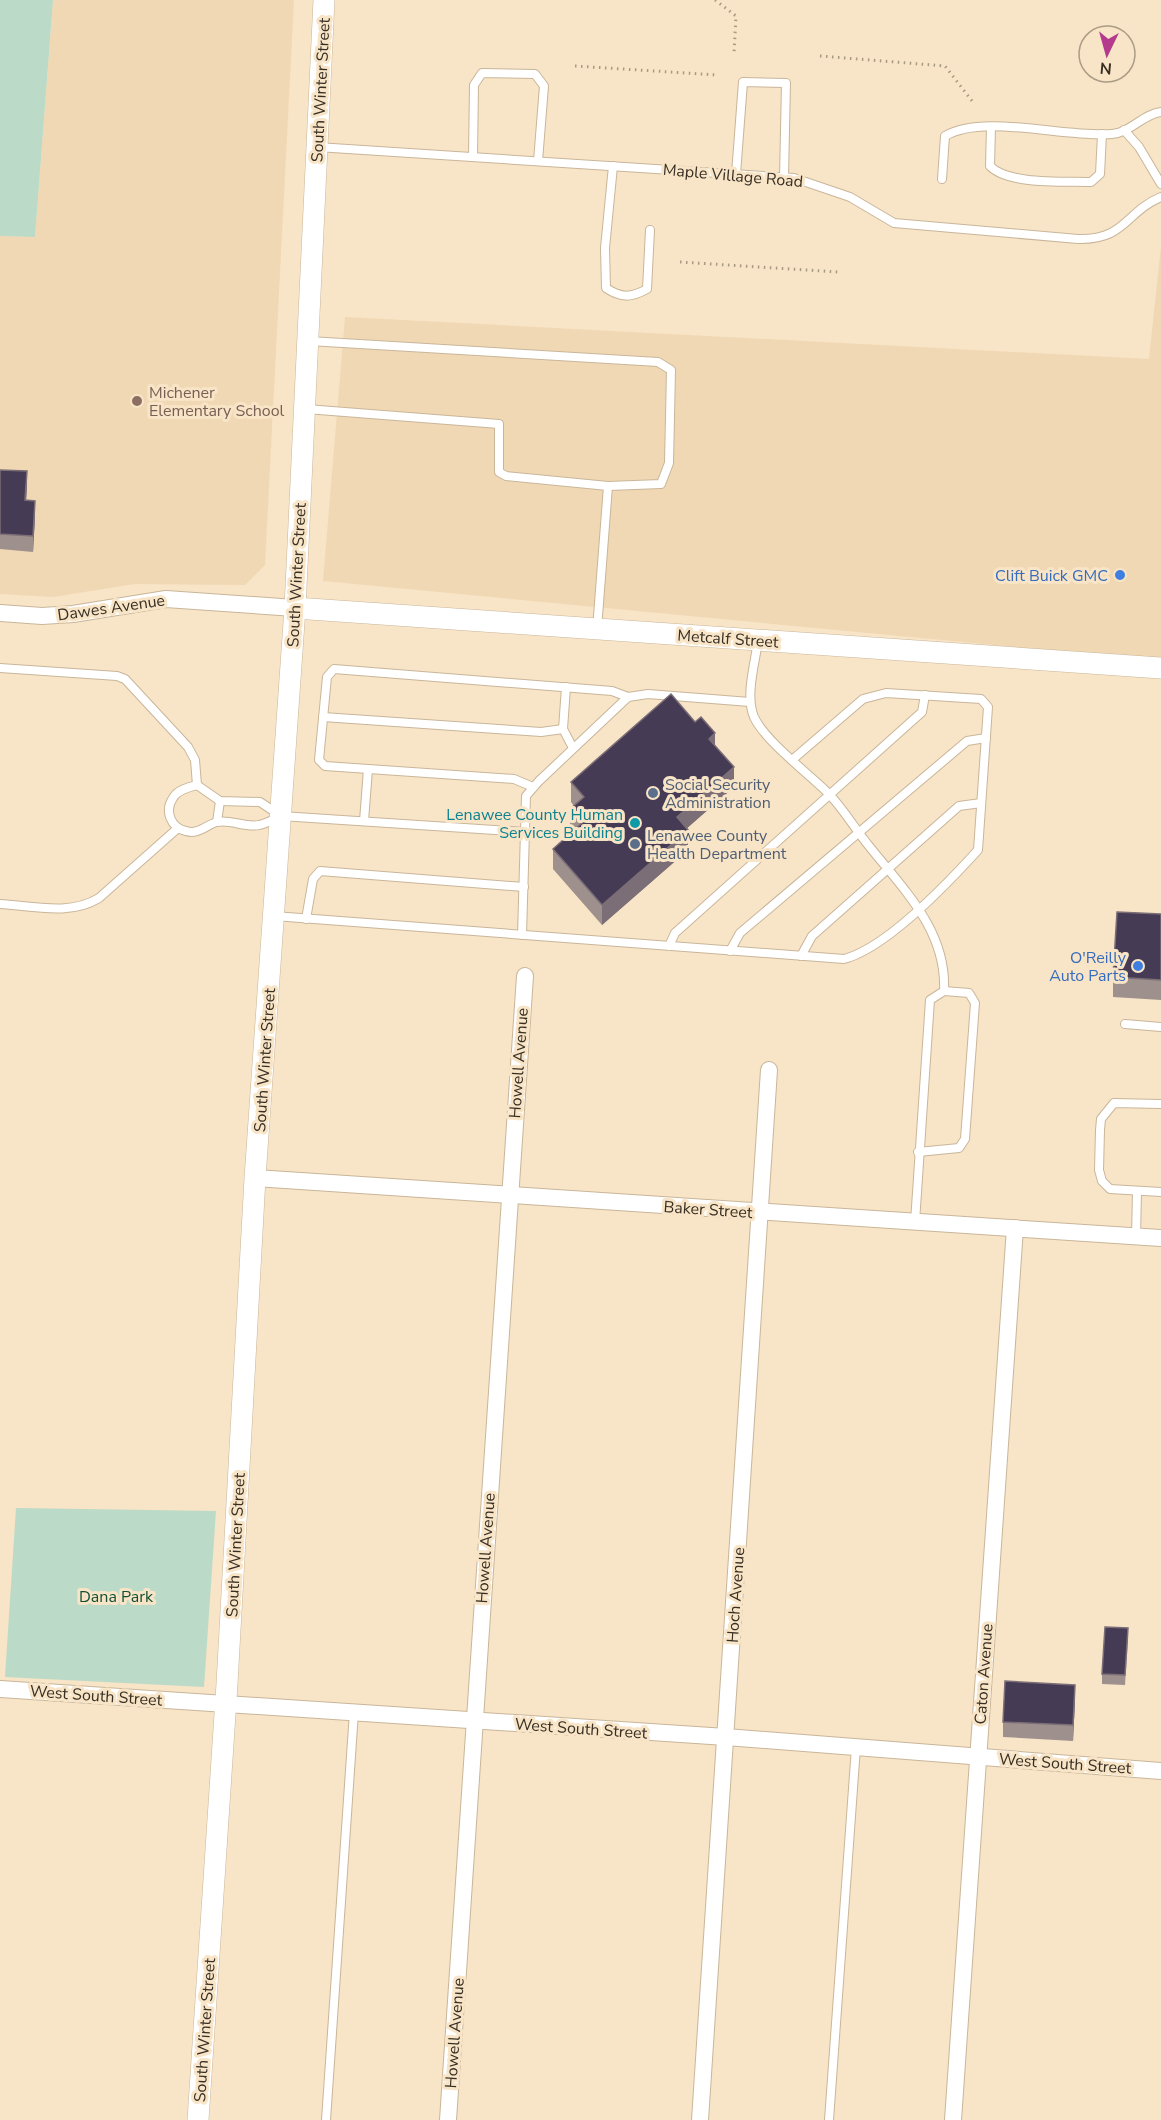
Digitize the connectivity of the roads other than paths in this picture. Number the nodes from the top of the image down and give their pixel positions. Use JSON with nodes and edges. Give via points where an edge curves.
{"nodes":[{"id":1,"x":324,"y":0,"type":"edge"},
{"id":2,"x":1161,"y":112,"type":"edge"},
{"id":3,"x":991,"y":127,"type":"junction"},
{"id":4,"x":1124,"y":130,"type":"junction"},
{"id":5,"x":1102,"y":134,"type":"junction"},
{"id":6,"x":317,"y":147,"type":"junction"},
{"id":7,"x":473,"y":157,"type":"junction"},
{"id":8,"x":538,"y":161,"type":"junction"},
{"id":9,"x":613,"y":166,"type":"junction"},
{"id":10,"x":736,"y":174,"type":"junction"},
{"id":11,"x":784,"y":177,"type":"junction"},
{"id":12,"x":942,"y":179,"type":"dead end"},
{"id":13,"x":1161,"y":184,"type":"edge"},
{"id":14,"x":1161,"y":197,"type":"edge"},
{"id":15,"x":650,"y":231,"type":"dead end"},
{"id":16,"x":309,"y":341,"type":"junction"},
{"id":17,"x":306,"y":409,"type":"junction"},
{"id":18,"x":608,"y":486,"type":"junction"},
{"id":19,"x":294,"y":608,"type":"junction"},
{"id":20,"x":0,"y":613,"type":"edge"},
{"id":21,"x":597,"y":629,"type":"junction"},
{"id":22,"x":758,"y":640,"type":"junction"},
{"id":23,"x":0,"y":668,"type":"edge"},
{"id":24,"x":1161,"y":668,"type":"edge"},
{"id":25,"x":566,"y":687,"type":"junction"},
{"id":26,"x":925,"y":695,"type":"junction"},
{"id":27,"x":628,"y":697,"type":"junction"},
{"id":28,"x":750,"y":702,"type":"junction"},
{"id":29,"x":323,"y":717,"type":"junction"},
{"id":30,"x":563,"y":729,"type":"junction"},
{"id":31,"x":986,"y":738,"type":"junction"},
{"id":32,"x":573,"y":748,"type":"junction"},
{"id":33,"x":792,"y":760,"type":"junction"},
{"id":34,"x":368,"y":769,"type":"junction"},
{"id":35,"x":197,"y":785,"type":"junction"},
{"id":36,"x":533,"y":787,"type":"junction"},
{"id":37,"x":830,"y":795,"type":"junction"},
{"id":38,"x":220,"y":801,"type":"junction"},
{"id":39,"x":981,"y":803,"type":"junction"},
{"id":40,"x":281,"y":816,"type":"junction"},
{"id":41,"x":364,"y":821,"type":"junction"},
{"id":42,"x":218,"y":822,"type":"junction"},
{"id":43,"x":178,"y":828,"type":"junction"},
{"id":44,"x":525,"y":832,"type":"junction"},
{"id":45,"x":859,"y":833,"type":"junction"},
{"id":46,"x":888,"y":869,"type":"junction"},
{"id":47,"x":524,"y":887,"type":"junction"},
{"id":48,"x":0,"y":904,"type":"edge"},
{"id":49,"x":920,"y":908,"type":"junction"},
{"id":50,"x":274,"y":916,"type":"junction"},
{"id":51,"x":306,"y":919,"type":"junction"},
{"id":52,"x":522,"y":935,"type":"junction"},
{"id":53,"x":669,"y":946,"type":"junction"},
{"id":54,"x":730,"y":951,"type":"junction"},
{"id":55,"x":801,"y":956,"type":"junction"},
{"id":56,"x":525,"y":976,"type":"dead end"},
{"id":57,"x":944,"y":991,"type":"junction"},
{"id":58,"x":1125,"y":1024,"type":"dead end"},
{"id":59,"x":1161,"y":1027,"type":"edge"},
{"id":60,"x":769,"y":1070,"type":"dead end"},
{"id":61,"x":1161,"y":1104,"type":"edge"},
{"id":62,"x":918,"y":1152,"type":"junction"},
{"id":63,"x":255,"y":1178,"type":"junction"},
{"id":64,"x":1137,"y":1191,"type":"junction"},
{"id":65,"x":1161,"y":1192,"type":"edge"},
{"id":66,"x":509,"y":1195,"type":"junction"},
{"id":67,"x":761,"y":1213,"type":"junction"},
{"id":68,"x":915,"y":1222,"type":"junction"},
{"id":69,"x":1015,"y":1228,"type":"junction"},
{"id":70,"x":1136,"y":1237,"type":"junction"},
{"id":71,"x":1161,"y":1238,"type":"edge"},
{"id":72,"x":0,"y":1689,"type":"edge"},
{"id":73,"x":226,"y":1704,"type":"junction"},
{"id":74,"x":354,"y":1712,"type":"junction"},
{"id":75,"x":474,"y":1720,"type":"junction"},
{"id":76,"x":726,"y":1737,"type":"junction"},
{"id":77,"x":856,"y":1747,"type":"junction"},
{"id":78,"x":978,"y":1757,"type":"junction"},
{"id":79,"x":1161,"y":1771,"type":"edge"},
{"id":80,"x":198,"y":2120,"type":"edge"},
{"id":81,"x":326,"y":2120,"type":"edge"},
{"id":82,"x":448,"y":2120,"type":"edge"},
{"id":83,"x":700,"y":2120,"type":"edge"},
{"id":84,"x":829,"y":2120,"type":"edge"},
{"id":85,"x":953,"y":2120,"type":"edge"}],
"edges":[{"from":1,"to":6,"type":"street","name":"South Winter Street"},
{"from":2,"to":4,"type":"lane","via":[[1151,113]]},
{"from":3,"to":5,"type":"lane"},
{"from":3,"to":5,"type":"lane","via":[[990,166],[998,175],[1023,179],[1091,182],[1100,174]]},
{"from":3,"to":12,"type":"lane","via":[[957,128],[945,136]]},
{"from":4,"to":5,"type":"lane"},
{"from":4,"to":13,"type":"lane"},
{"from":6,"to":7,"type":"lane","name":"Maple Village Road"},
{"from":6,"to":16,"type":"street","name":"South Winter Street"},
{"from":7,"to":8,"type":"lane","name":"Maple Village Road"},
{"from":7,"to":8,"type":"lane","via":[[474,85],[482,73],[535,74],[544,86]]},
{"from":8,"to":9,"type":"lane","name":"Maple Village Road"},
{"from":9,"to":10,"type":"lane","name":"Maple Village Road"},
{"from":9,"to":15,"type":"lane","via":[[606,288],[617,296],[634,296],[647,289]]},
{"from":10,"to":11,"type":"lane","name":"Maple Village Road"},
{"from":10,"to":11,"type":"lane","via":[[743,82],[786,83]]},
{"from":11,"to":14,"type":"lane","name":"Maple Village Road","via":[[831,189],[894,223],[1078,239],[1105,237],[1117,231]]},
{"from":16,"to":17,"type":"street","name":"South Winter Street"},
{"from":16,"to":18,"type":"lane","via":[[658,362],[671,370],[669,463],[661,484]]},
{"from":17,"to":18,"type":"lane","via":[[499,424],[499,472],[506,476]]},
{"from":17,"to":19,"type":"street","name":"South Winter Street"},
{"from":18,"to":21,"type":"lane"},
{"from":19,"to":20,"type":"street","name":"Dawes Avenue","via":[[166,599],[73,614]]},
{"from":19,"to":21,"type":"street","name":"Metcalf Street"},
{"from":19,"to":40,"type":"street","name":"South Winter Street"},
{"from":21,"to":22,"type":"street","name":"Metcalf Street"},
{"from":22,"to":24,"type":"street","name":"Metcalf Street"},
{"from":22,"to":28,"type":"lane"},
{"from":23,"to":35,"type":"lane","via":[[125,679],[188,747],[195,760]]},
{"from":25,"to":27,"type":"lane","via":[[612,691]]},
{"from":25,"to":29,"type":"lane","via":[[334,669],[327,677]]},
{"from":25,"to":30,"type":"lane"},
{"from":26,"to":31,"type":"lane","via":[[981,699],[988,707]]},
{"from":26,"to":33,"type":"lane","via":[[886,693],[862,699]]},
{"from":26,"to":37,"type":"lane","via":[[922,712]]},
{"from":27,"to":28,"type":"lane","via":[[648,694]]},
{"from":27,"to":32,"type":"lane"},
{"from":28,"to":33,"type":"lane","via":[[755,718]]},
{"from":29,"to":30,"type":"lane","via":[[541,732]]},
{"from":29,"to":34,"type":"lane","via":[[319,760],[326,766]]},
{"from":30,"to":32,"type":"lane"},
{"from":31,"to":39,"type":"lane"},
{"from":31,"to":45,"type":"lane","via":[[967,741]]},
{"from":32,"to":36,"type":"lane"},
{"from":33,"to":37,"type":"lane"},
{"from":34,"to":36,"type":"lane","via":[[514,778]]},
{"from":34,"to":41,"type":"lane"},
{"from":35,"to":38,"type":"lane"},
{"from":35,"to":43,"type":"lane","via":[[173,797],[170,819]]},
{"from":36,"to":44,"type":"lane","via":[[526,795]]},
{"from":37,"to":45,"type":"lane"},
{"from":37,"to":53,"type":"lane","via":[[675,933]]},
{"from":38,"to":40,"type":"lane","via":[[260,802]]},
{"from":38,"to":42,"type":"lane"},
{"from":39,"to":46,"type":"lane","via":[[959,806]]},
{"from":39,"to":49,"type":"lane","via":[[978,850]]},
{"from":40,"to":41,"type":"lane"},
{"from":40,"to":42,"type":"lane","via":[[259,826]]},
{"from":40,"to":50,"type":"street","name":"South Winter Street"},
{"from":41,"to":44,"type":"lane"},
{"from":42,"to":43,"type":"lane","via":[[188,832]]},
{"from":43,"to":48,"type":"lane","via":[[85,906],[65,909]]},
{"from":44,"to":47,"type":"lane"},
{"from":45,"to":46,"type":"lane"},
{"from":45,"to":54,"type":"lane","via":[[740,933]]},
{"from":46,"to":49,"type":"lane"},
{"from":46,"to":55,"type":"lane","via":[[812,936]]},
{"from":47,"to":51,"type":"lane","via":[[320,871],[313,879]]},
{"from":47,"to":52,"type":"lane"},
{"from":49,"to":55,"type":"lane","via":[[860,955],[844,959]]},
{"from":49,"to":57,"type":"lane","via":[[939,950]]},
{"from":50,"to":51,"type":"lane"},
{"from":50,"to":63,"type":"street","name":"South Winter Street"},
{"from":51,"to":52,"type":"lane"},
{"from":52,"to":53,"type":"lane"},
{"from":53,"to":54,"type":"lane"},
{"from":54,"to":55,"type":"lane"},
{"from":56,"to":66,"type":"street","name":"Howell Avenue"},
{"from":57,"to":62,"type":"lane","via":[[930,1000]]},
{"from":57,"to":62,"type":"lane","via":[[969,993],[975,1003],[965,1139],[959,1148]]},
{"from":58,"to":59,"type":"lane"},
{"from":60,"to":67,"type":"street","name":"Hoch Avenue"},
{"from":61,"to":64,"type":"lane","via":[[1114,1103],[1101,1119],[1102,1181],[1110,1189]]},
{"from":62,"to":68,"type":"lane"},
{"from":63,"to":66,"type":"street","name":"Baker Street"},
{"from":63,"to":73,"type":"street","name":"South Winter Street"},
{"from":64,"to":65,"type":"lane"},
{"from":64,"to":70,"type":"lane"},
{"from":66,"to":67,"type":"street","name":"Baker Street"},
{"from":66,"to":75,"type":"street","name":"Howell Avenue"},
{"from":67,"to":68,"type":"street","name":"Baker Street"},
{"from":67,"to":76,"type":"street","name":"Hoch Avenue"},
{"from":68,"to":69,"type":"street","name":"Baker Street"},
{"from":69,"to":70,"type":"street","name":"Baker Street"},
{"from":69,"to":78,"type":"street","name":"Caton Avenue"},
{"from":70,"to":71,"type":"street","name":"Baker Street"},
{"from":72,"to":73,"type":"street","name":"West South Street"},
{"from":73,"to":74,"type":"street","name":"West South Street"},
{"from":73,"to":80,"type":"street","name":"South Winter Street"},
{"from":74,"to":75,"type":"street","name":"West South Street"},
{"from":74,"to":81,"type":"lane"},
{"from":75,"to":76,"type":"street","name":"West South Street"},
{"from":75,"to":82,"type":"street","name":"Howell Avenue"},
{"from":76,"to":77,"type":"street","name":"West South Street"},
{"from":76,"to":83,"type":"street","name":"Hoch Avenue"},
{"from":77,"to":78,"type":"street","name":"West South Street"},
{"from":77,"to":84,"type":"lane"},
{"from":78,"to":79,"type":"street","name":"West South Street"},
{"from":78,"to":85,"type":"street","name":"Caton Avenue"}]}
